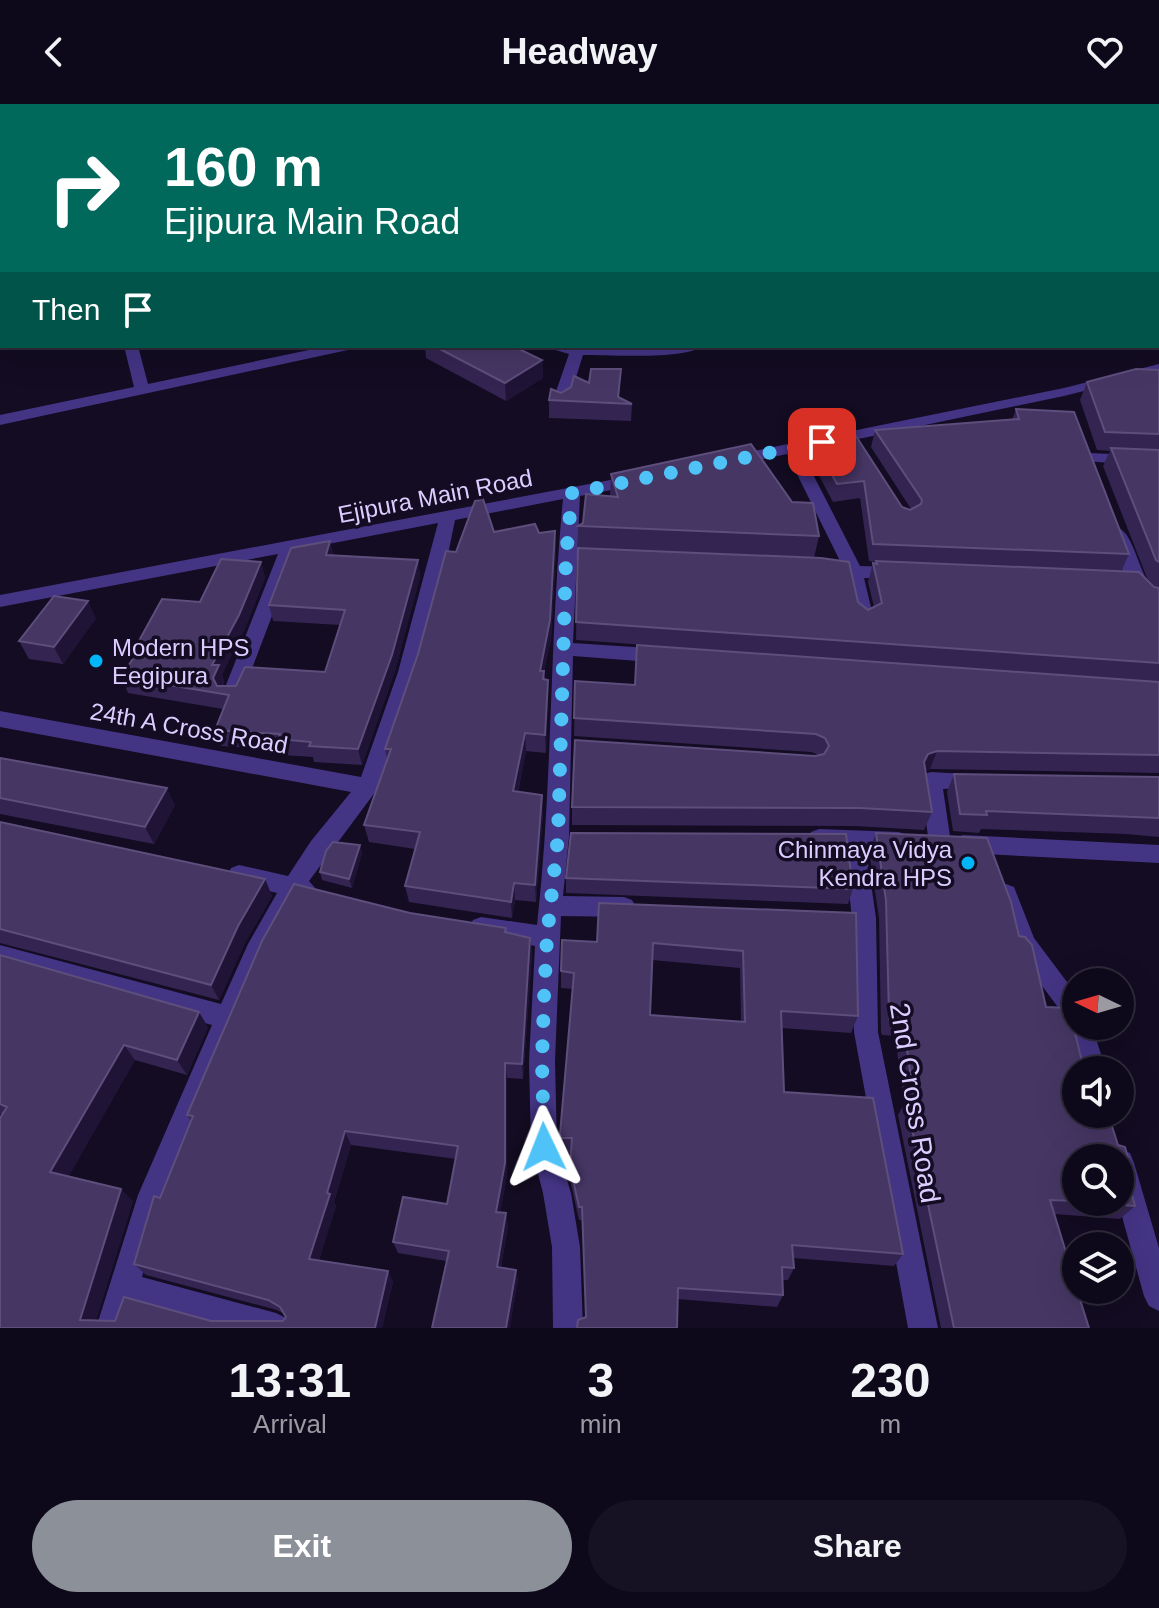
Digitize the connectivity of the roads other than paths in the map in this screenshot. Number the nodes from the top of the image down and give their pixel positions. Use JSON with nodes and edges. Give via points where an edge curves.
{"nodes":[{"id":1,"x":132,"y":348,"type":"edge"},
{"id":2,"x":339,"y":348,"type":"edge"},
{"id":3,"x":560,"y":348,"type":"edge"},
{"id":4,"x":682,"y":348,"type":"edge"},
{"id":5,"x":577,"y":351,"type":"junction"},
{"id":6,"x":1159,"y":368,"type":"edge"},
{"id":7,"x":142,"y":390,"type":"junction"},
{"id":8,"x":560,"y":403,"type":"edge"},
{"id":9,"x":0,"y":420,"type":"edge"},
{"id":10,"x":792,"y":448,"type":"junction"},
{"id":11,"x":1089,"y":458,"type":"edge"},
{"id":12,"x":1159,"y":461,"type":"edge"},
{"id":13,"x":718,"y":463,"type":"edge"},
{"id":14,"x":660,"y":475,"type":"edge"},
{"id":15,"x":572,"y":493,"type":"junction"},
{"id":16,"x":1110,"y":513,"type":"edge"},
{"id":17,"x":447,"y":519,"type":"junction"},
{"id":18,"x":289,"y":548,"type":"junction"},
{"id":19,"x":809,"y":569,"type":"edge"},
{"id":20,"x":854,"y":571,"type":"junction"},
{"id":21,"x":917,"y":573,"type":"edge"},
{"id":22,"x":1159,"y":600,"type":"edge"},
{"id":23,"x":0,"y":601,"type":"edge"},
{"id":24,"x":865,"y":620,"type":"edge"},
{"id":25,"x":565,"y":649,"type":"junction"},
{"id":26,"x":691,"y":658,"type":"edge"},
{"id":27,"x":232,"y":695,"type":"edge"},
{"id":28,"x":0,"y":719,"type":"edge"},
{"id":29,"x":992,"y":781,"type":"edge"},
{"id":30,"x":368,"y":787,"type":"junction"},
{"id":31,"x":791,"y":838,"type":"edge"},
{"id":32,"x":854,"y":838,"type":"junction"},
{"id":33,"x":940,"y":843,"type":"junction"},
{"id":34,"x":988,"y":845,"type":"junction"},
{"id":35,"x":1159,"y":854,"type":"edge"},
{"id":36,"x":216,"y":870,"type":"edge"},
{"id":37,"x":294,"y":886,"type":"junction"},
{"id":38,"x":324,"y":894,"type":"edge"},
{"id":39,"x":551,"y":906,"type":"junction"},
{"id":40,"x":644,"y":908,"type":"edge"},
{"id":41,"x":458,"y":924,"type":"edge"},
{"id":42,"x":547,"y":937,"type":"junction"},
{"id":43,"x":0,"y":956,"type":"edge"},
{"id":44,"x":1062,"y":994,"type":"edge"},
{"id":45,"x":229,"y":1018,"type":"junction"},
{"id":46,"x":1134,"y":1210,"type":"edge"},
{"id":47,"x":125,"y":1287,"type":"junction"},
{"id":48,"x":1159,"y":1296,"type":"edge"},
{"id":49,"x":111,"y":1328,"type":"edge"},
{"id":50,"x":276,"y":1328,"type":"edge"},
{"id":51,"x":568,"y":1328,"type":"edge"},
{"id":52,"x":923,"y":1328,"type":"edge"}],
"edges":[{"from":1,"to":7,"type":"street"},
{"from":2,"to":7,"type":"street"},
{"from":3,"to":5,"type":"street"},
{"from":4,"to":5,"type":"street"},
{"from":5,"to":8,"type":"street"},
{"from":6,"to":10,"type":"street","via":[[1067,398],[856,442]]},
{"from":7,"to":9,"type":"street"},
{"from":10,"to":13,"type":"street"},
{"from":10,"to":20,"type":"street"},
{"from":11,"to":12,"type":"street"},
{"from":14,"to":15,"type":"street","name":"Ejipura Main Road"},
{"from":15,"to":17,"type":"street","name":"Ejipura Main Road"},
{"from":15,"to":25,"type":"street","via":[[574,557]]},
{"from":16,"to":22,"type":"street","via":[[1128,581]]},
{"from":17,"to":18,"type":"street","name":"Ejipura Main Road"},
{"from":17,"to":30,"type":"street","via":[[408,672]]},
{"from":18,"to":23,"type":"street","name":"Ejipura Main Road"},
{"from":18,"to":27,"type":"street"},
{"from":19,"to":20,"type":"street"},
{"from":20,"to":21,"type":"street"},
{"from":20,"to":24,"type":"street"},
{"from":25,"to":26,"type":"street"},
{"from":25,"to":39,"type":"street","via":[[566,837]]},
{"from":28,"to":30,"type":"street","name":"24th A Cross Road"},
{"from":29,"to":33,"type":"street","via":[[931,780]]},
{"from":30,"to":37,"type":"street"},
{"from":31,"to":32,"type":"street"},
{"from":32,"to":33,"type":"street"},
{"from":32,"to":52,"type":"street","name":"2nd Cross Road","via":[[866,1032]]},
{"from":33,"to":34,"type":"street"},
{"from":34,"to":35,"type":"street"},
{"from":34,"to":44,"type":"street","via":[[1024,944]]},
{"from":36,"to":37,"type":"street"},
{"from":37,"to":38,"type":"street"},
{"from":37,"to":45,"type":"street","via":[[256,952]]},
{"from":39,"to":40,"type":"street"},
{"from":39,"to":42,"type":"street"},
{"from":41,"to":42,"type":"street"},
{"from":42,"to":51,"type":"street","via":[[544,1147],[566,1247]]},
{"from":43,"to":45,"type":"street"},
{"from":45,"to":47,"type":"street","via":[[152,1195]]},
{"from":46,"to":48,"type":"street"},
{"from":47,"to":49,"type":"street"},
{"from":47,"to":50,"type":"street"}]}
